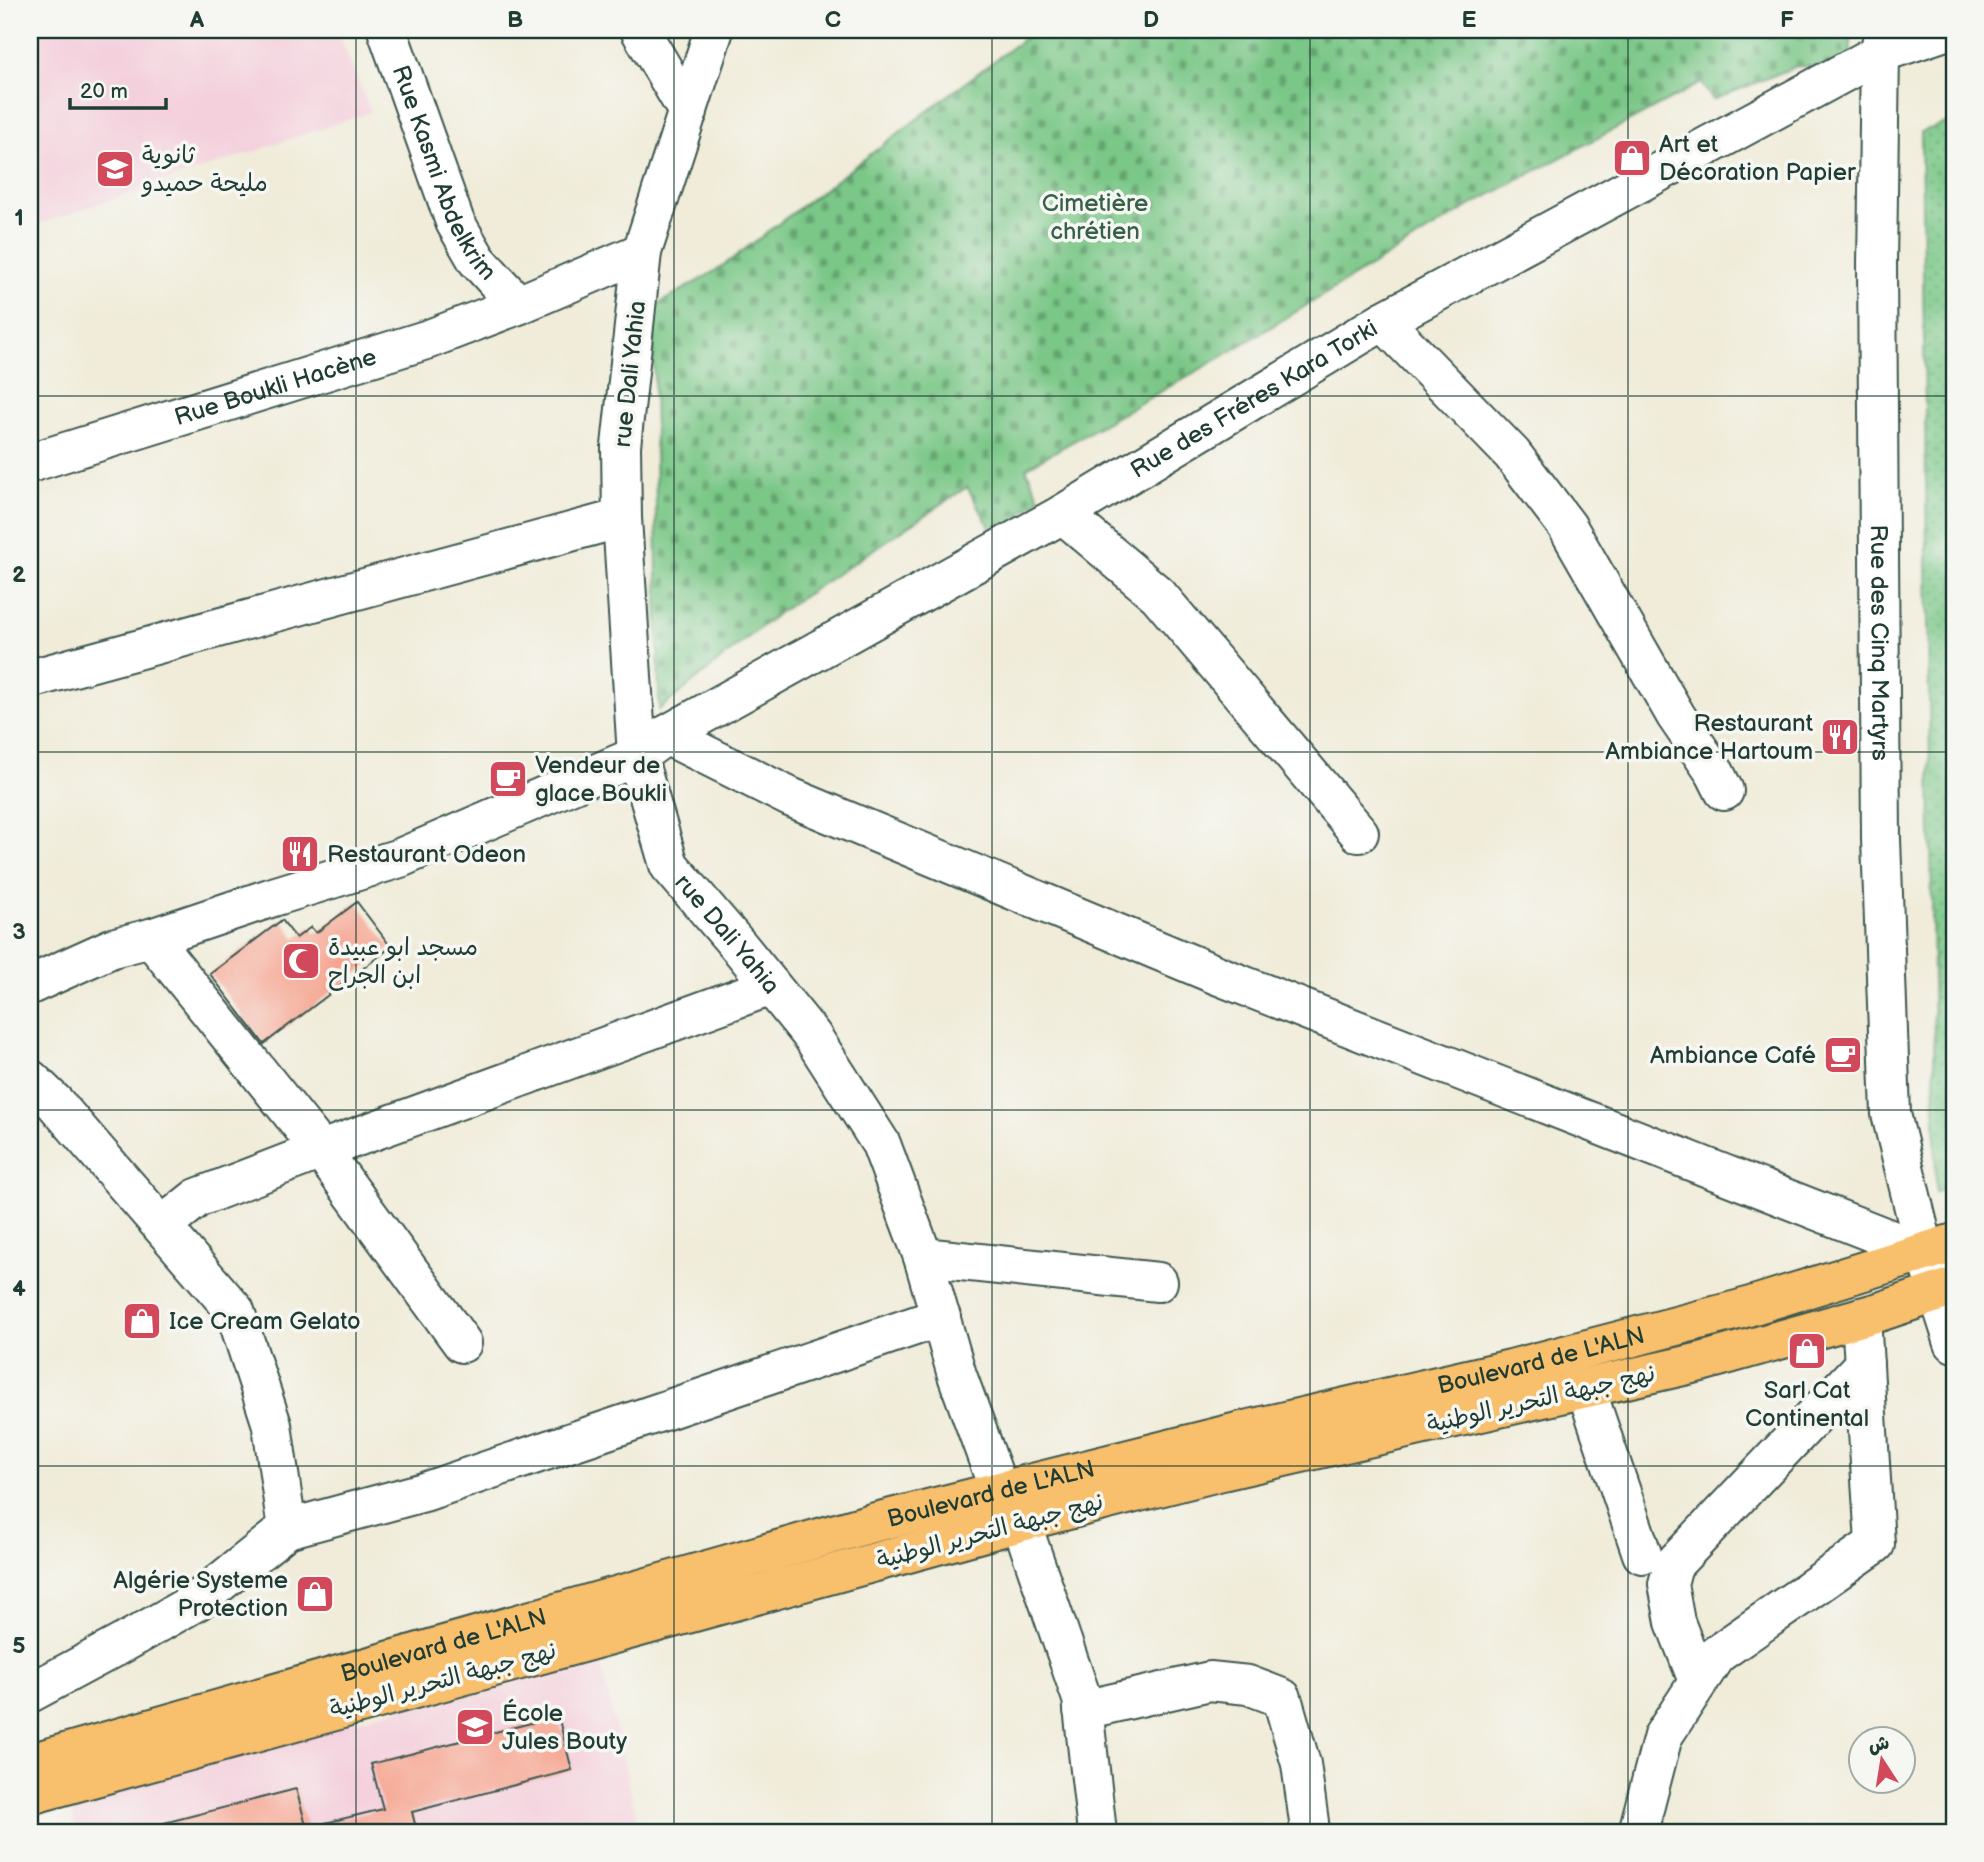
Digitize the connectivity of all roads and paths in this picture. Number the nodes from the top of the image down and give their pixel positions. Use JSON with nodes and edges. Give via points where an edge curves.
{"nodes":[{"id":1,"x":387,"y":30,"type":"edge"},
{"id":2,"x":640,"y":30,"type":"edge"},
{"id":3,"x":714,"y":30,"type":"edge"},
{"id":4,"x":1948,"y":30,"type":"edge"},
{"id":5,"x":1882,"y":41,"type":"edge"},
{"id":6,"x":688,"y":112,"type":"junction"},
{"id":7,"x":642,"y":252,"type":"junction"},
{"id":8,"x":518,"y":305,"type":"junction"},
{"id":9,"x":1383,"y":321,"type":"junction"},
{"id":10,"x":30,"y":463,"type":"edge"},
{"id":11,"x":1063,"y":514,"type":"junction"},
{"id":12,"x":622,"y":518,"type":"junction"},
{"id":13,"x":30,"y":679,"type":"edge"},
{"id":14,"x":651,"y":746,"type":"junction"},
{"id":15,"x":1724,"y":791,"type":"dead end"},
{"id":16,"x":1359,"y":833,"type":"dead end"},
{"id":17,"x":151,"y":939,"type":"junction"},
{"id":18,"x":30,"y":985,"type":"edge"},
{"id":19,"x":771,"y":986,"type":"junction"},
{"id":20,"x":30,"y":1079,"type":"edge"},
{"id":21,"x":321,"y":1150,"type":"junction"},
{"id":22,"x":162,"y":1226,"type":"junction"},
{"id":23,"x":1940,"y":1248,"type":"edge"},
{"id":24,"x":923,"y":1257,"type":"junction"},
{"id":25,"x":1158,"y":1282,"type":"dead end"},
{"id":26,"x":1946,"y":1290,"type":"edge"},
{"id":27,"x":941,"y":1317,"type":"junction"},
{"id":28,"x":1861,"y":1317,"type":"junction"},
{"id":29,"x":461,"y":1343,"type":"dead end"},
{"id":30,"x":1954,"y":1343,"type":"edge"},
{"id":31,"x":1864,"y":1364,"type":"junction"},
{"id":32,"x":1586,"y":1389,"type":"junction"},
{"id":33,"x":999,"y":1490,"type":"junction"},
{"id":34,"x":1021,"y":1522,"type":"junction"},
{"id":35,"x":287,"y":1529,"type":"junction"},
{"id":36,"x":1642,"y":1554,"type":"dead end"},
{"id":37,"x":1698,"y":1681,"type":"junction"},
{"id":38,"x":30,"y":1693,"type":"edge"},
{"id":39,"x":1083,"y":1710,"type":"junction"},
{"id":40,"x":30,"y":1763,"type":"edge"},
{"id":41,"x":30,"y":1795,"type":"edge"},
{"id":42,"x":1309,"y":1822,"type":"dead end"},
{"id":43,"x":1097,"y":1832,"type":"edge"},
{"id":44,"x":1638,"y":1832,"type":"edge"}],
"edges":[{"from":1,"to":8,"type":"street","name":"Rue Kasmi Abdelkrim","via":[[455,222],[477,260]]},
{"from":2,"to":6,"type":"street"},
{"from":3,"to":6,"type":"street","name":"rue Dali Yahia"},
{"from":4,"to":5,"type":"street","name":"Rue des Fréres Kara Torki"},
{"from":5,"to":9,"type":"street","name":"Rue des Fréres Kara Torki"},
{"from":5,"to":23,"type":"street","name":"Rue des Cinq Martyrs","via":[[1877,264],[1881,839],[1891,1114]]},
{"from":6,"to":7,"type":"street","name":"rue Dali Yahia"},
{"from":7,"to":8,"type":"street","name":"Rue Boukli Hacène"},
{"from":7,"to":12,"type":"street","name":"rue Dali Yahia","via":[[621,446]]},
{"from":8,"to":10,"type":"street","name":"Rue Boukli Hacène","via":[[429,339]]},
{"from":9,"to":11,"type":"street","name":"Rue des Fréres Kara Torki"},
{"from":9,"to":15,"type":"street","via":[[1512,454],[1567,526],[1675,716]]},
{"from":11,"to":14,"type":"street","name":"Rue des Fréres Kara Torki"},
{"from":11,"to":16,"type":"street","via":[[1158,595]]},
{"from":12,"to":13,"type":"street"},
{"from":12,"to":14,"type":"street","name":"rue Dali Yahia"},
{"from":14,"to":17,"type":"street","name":"Rue des Fréres Kara Torki","via":[[400,858]]},
{"from":14,"to":19,"type":"street","name":"rue Dali Yahia","via":[[669,865]]},
{"from":14,"to":23,"type":"street","via":[[790,797],[1217,975]]},
{"from":17,"to":18,"type":"street","name":"Rue des Fréres Kara Torki","via":[[112,948]]},
{"from":17,"to":21,"type":"street"},
{"from":19,"to":21,"type":"street"},
{"from":19,"to":24,"type":"street","name":"rue Dali Yahia","via":[[812,1036],[881,1144]]},
{"from":20,"to":22,"type":"street"},
{"from":21,"to":22,"type":"street","via":[[197,1198]]},
{"from":21,"to":29,"type":"street"},
{"from":22,"to":35,"type":"street","via":[[235,1311],[272,1425]]},
{"from":23,"to":26,"type":"street","name":"Rue des Cinq Martyrs"},
{"from":23,"to":33,"type":"main road","name":"Boulevard de L'ALN","via":[[1741,1309],[1511,1369]]},
{"from":24,"to":25,"type":"street"},
{"from":24,"to":27,"type":"street","name":"rue Dali Yahia"},
{"from":26,"to":28,"type":"main road","name":"نهج جبهة التحرير الوطنية"},
{"from":26,"to":30,"type":"street","name":"Rue des Cinq Martyrs"},
{"from":27,"to":33,"type":"street","name":"rue Dali Yahia"},
{"from":27,"to":35,"type":"street","via":[[424,1492]]},
{"from":28,"to":31,"type":"street"},
{"from":28,"to":32,"type":"main road","name":"نهج جبهة التحرير الوطنية"},
{"from":31,"to":37,"type":"street","via":[[1673,1565],[1668,1584],[1675,1622]]},
{"from":31,"to":37,"type":"street","via":[[1875,1544],[1716,1655]]},
{"from":32,"to":34,"type":"main road","name":"نهج جبهة التحرير الوطنية","via":[[1222,1471]]},
{"from":32,"to":36,"type":"street"},
{"from":33,"to":34,"type":"street","name":"rue Dali Yahia"},
{"from":33,"to":40,"type":"main road","name":"Boulevard de L'ALN","via":[[872,1522]]},
{"from":34,"to":39,"type":"street","name":"rue Dali Yahia"},
{"from":34,"to":41,"type":"main road","name":"نهج جبهة التحرير الوطنية"},
{"from":35,"to":38,"type":"street","via":[[197,1601]]},
{"from":37,"to":44,"type":"street","via":[[1663,1736]]},
{"from":39,"to":42,"type":"street","via":[[1210,1681],[1248,1685],[1282,1698],[1301,1764]]},
{"from":39,"to":43,"type":"street","name":"rue Dali Yahia"}]}
